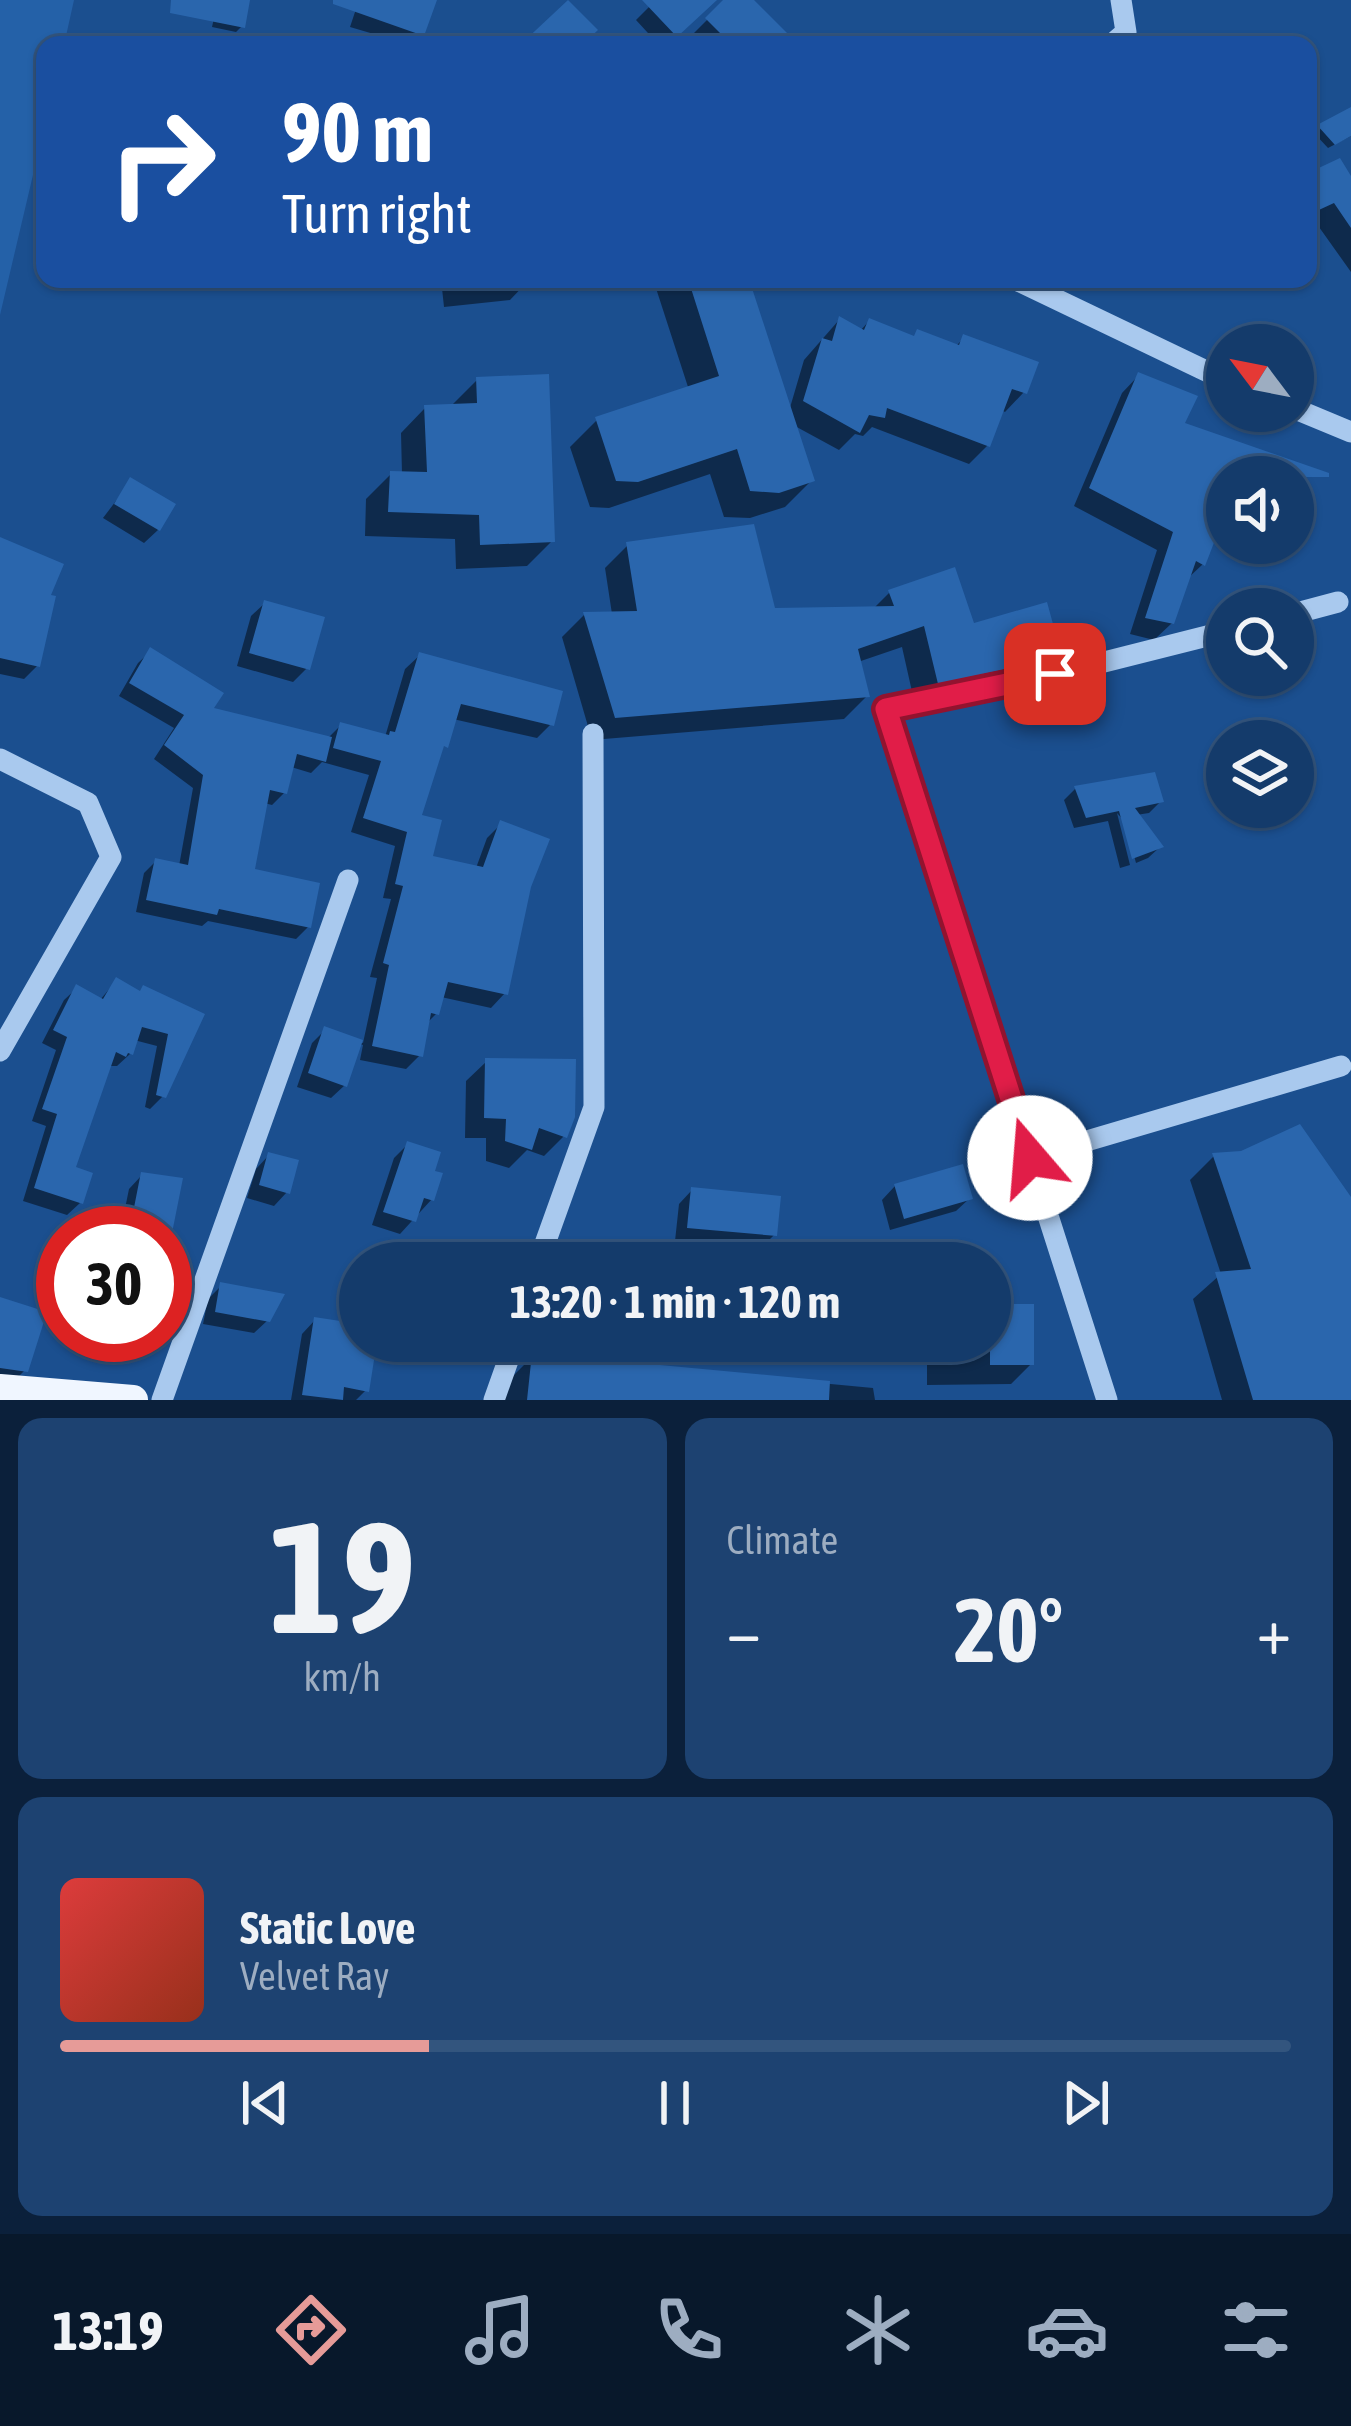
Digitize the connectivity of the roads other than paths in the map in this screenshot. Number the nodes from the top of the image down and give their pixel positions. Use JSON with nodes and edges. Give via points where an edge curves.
{"nodes":[{"id":1,"x":1120,"y":0,"type":"edge"},
{"id":2,"x":1121,"y":36,"type":"edge"},
{"id":3,"x":1033,"y":288,"type":"edge"},
{"id":4,"x":1206,"y":371,"type":"edge"},
{"id":5,"x":1314,"y":417,"type":"edge"},
{"id":6,"x":1351,"y":432,"type":"edge"},
{"id":7,"x":1338,"y":602,"type":"dead end"},
{"id":8,"x":1314,"y":608,"type":"edge"},
{"id":9,"x":1206,"y":636,"type":"edge"},
{"id":10,"x":593,"y":734,"type":"dead end"},
{"id":11,"x":0,"y":759,"type":"edge"},
{"id":12,"x":348,"y":880,"type":"dead end"},
{"id":13,"x":0,"y":1051,"type":"edge"},
{"id":14,"x":1341,"y":1066,"type":"dead end"},
{"id":15,"x":1030,"y":1158,"type":"junction"},
{"id":16,"x":546,"y":1242,"type":"edge"},
{"id":17,"x":508,"y":1362,"type":"edge"},
{"id":18,"x":0,"y":1389,"type":"edge"},
{"id":19,"x":133,"y":1400,"type":"edge"},
{"id":20,"x":162,"y":1400,"type":"edge"},
{"id":21,"x":494,"y":1400,"type":"edge"},
{"id":22,"x":1107,"y":1400,"type":"edge"}],
"edges":[{"from":1,"to":2,"type":"street"},
{"from":3,"to":4,"type":"street"},
{"from":5,"to":6,"type":"street"},
{"from":7,"to":8,"type":"street"},
{"from":9,"to":15,"type":"street","via":[[886,709]]},
{"from":10,"to":16,"type":"street","via":[[594,1107]]},
{"from":11,"to":13,"type":"street","via":[[88,803],[111,857]]},
{"from":12,"to":20,"type":"street"},
{"from":14,"to":15,"type":"street"},
{"from":15,"to":22,"type":"street"},
{"from":17,"to":21,"type":"street"},
{"from":18,"to":19,"type":"main road"}]}
